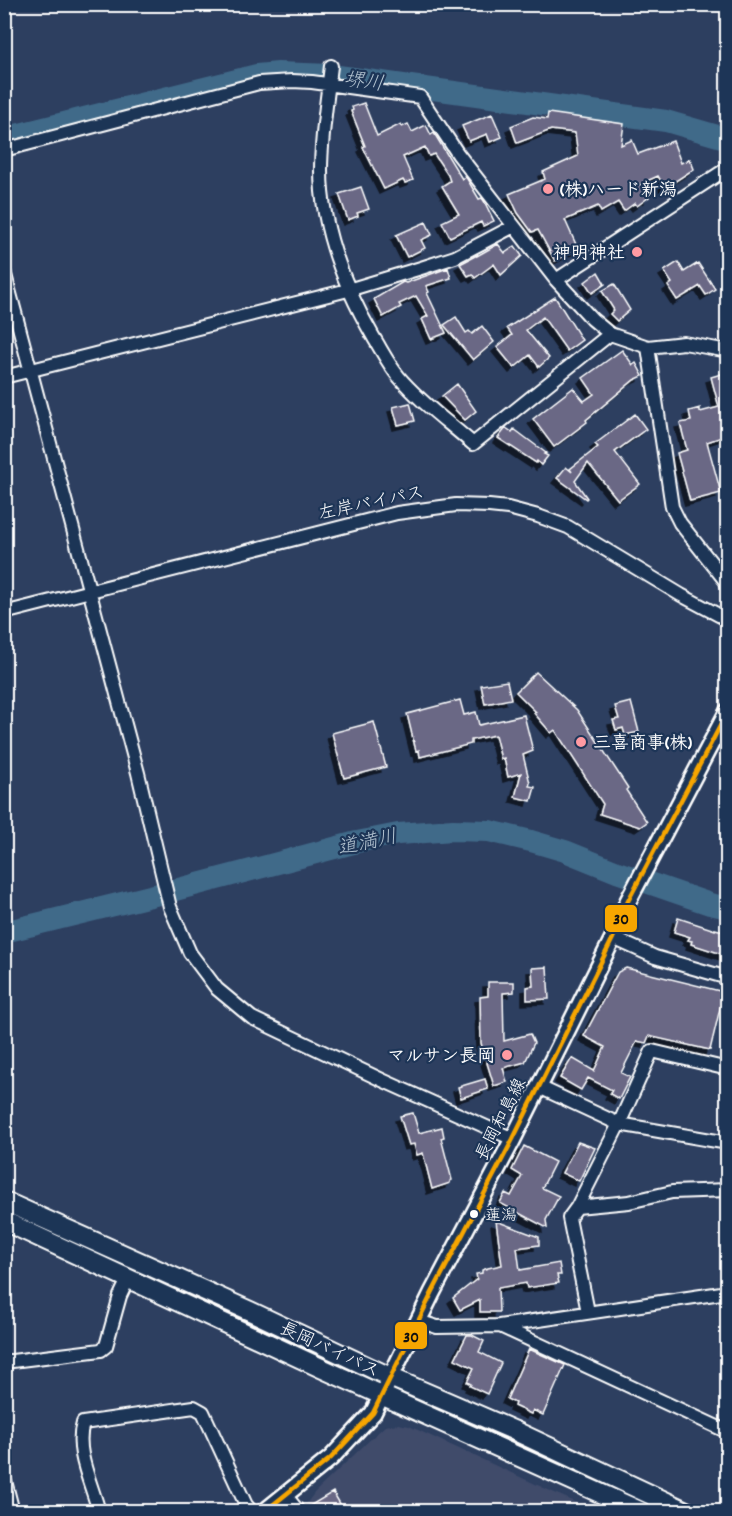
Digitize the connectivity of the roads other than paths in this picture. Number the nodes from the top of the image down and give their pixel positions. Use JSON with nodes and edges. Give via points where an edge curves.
{"nodes":[{"id":1,"x":331,"y":66,"type":"dead end"},
{"id":2,"x":328,"y":86,"type":"junction"},
{"id":3,"x":4,"y":150,"type":"edge"},
{"id":4,"x":728,"y":168,"type":"edge"},
{"id":5,"x":514,"y":226,"type":"junction"},
{"id":6,"x":4,"y":271,"type":"edge"},
{"id":7,"x":556,"y":280,"type":"junction"},
{"id":8,"x":348,"y":290,"type":"junction"},
{"id":9,"x":610,"y":334,"type":"junction"},
{"id":10,"x":648,"y":347,"type":"junction"},
{"id":11,"x":728,"y":351,"type":"edge"},
{"id":12,"x":32,"y":370,"type":"junction"},
{"id":13,"x":4,"y":378,"type":"edge"},
{"id":14,"x":728,"y":584,"type":"edge"},
{"id":15,"x":89,"y":591,"type":"junction"},
{"id":16,"x":4,"y":613,"type":"edge"},
{"id":17,"x":728,"y":620,"type":"edge"},
{"id":18,"x":728,"y":711,"type":"edge"},
{"id":19,"x":613,"y":938,"type":"junction"},
{"id":20,"x":728,"y":978,"type":"edge"},
{"id":21,"x":728,"y":1069,"type":"edge"},
{"id":22,"x":538,"y":1087,"type":"junction"},
{"id":23,"x":619,"y":1124,"type":"junction"},
{"id":24,"x":513,"y":1139,"type":"junction"},
{"id":25,"x":728,"y":1143,"type":"edge"},
{"id":26,"x":728,"y":1190,"type":"edge"},
{"id":27,"x":4,"y":1201,"type":"edge"},
{"id":28,"x":577,"y":1207,"type":"junction"},
{"id":29,"x":4,"y":1221,"type":"edge"},
{"id":30,"x":129,"y":1277,"type":"junction"},
{"id":31,"x":728,"y":1292,"type":"edge"},
{"id":32,"x":588,"y":1312,"type":"junction"},
{"id":33,"x":418,"y":1321,"type":"junction"},
{"id":34,"x":499,"y":1326,"type":"junction"},
{"id":35,"x":4,"y":1362,"type":"edge"},
{"id":36,"x":390,"y":1377,"type":"junction"},
{"id":37,"x":381,"y":1395,"type":"junction"},
{"id":38,"x":726,"y":1428,"type":"edge"},
{"id":39,"x":4,"y":1477,"type":"edge"},
{"id":40,"x":286,"y":1496,"type":"junction"},
{"id":41,"x":13,"y":1512,"type":"edge"},
{"id":42,"x":99,"y":1512,"type":"edge"},
{"id":43,"x":252,"y":1512,"type":"edge"},
{"id":44,"x":264,"y":1512,"type":"edge"},
{"id":45,"x":299,"y":1512,"type":"edge"},
{"id":46,"x":642,"y":1512,"type":"edge"},
{"id":47,"x":688,"y":1512,"type":"edge"}],
"edges":[{"from":1,"to":2,"type":"street"},
{"from":2,"to":3,"type":"street","via":[[292,81],[259,83]]},
{"from":2,"to":5,"type":"street","via":[[420,97]]},
{"from":2,"to":8,"type":"street","via":[[321,170],[323,199]]},
{"from":4,"to":7,"type":"street"},
{"from":5,"to":7,"type":"street"},
{"from":5,"to":8,"type":"street","via":[[454,256]]},
{"from":6,"to":12,"type":"street"},
{"from":7,"to":9,"type":"street"},
{"from":8,"to":9,"type":"street","via":[[397,375],[473,444]]},
{"from":8,"to":12,"type":"street"},
{"from":9,"to":10,"type":"street"},
{"from":10,"to":11,"type":"street","via":[[684,343]]},
{"from":10,"to":14,"type":"street","via":[[672,507]]},
{"from":12,"to":13,"type":"street"},
{"from":12,"to":15,"type":"street"},
{"from":15,"to":16,"type":"street","name":"左岸バイパス"},
{"from":15,"to":17,"type":"street","name":"左岸バイパス","via":[[397,513],[489,506],[568,527]]},
{"from":15,"to":24,"type":"street","via":[[170,907],[203,972],[252,1018]]},
{"from":18,"to":19,"type":"main road","name":"長岡和島線"},
{"from":19,"to":20,"type":"street","via":[[654,957]]},
{"from":19,"to":22,"type":"main road","name":"長岡和島線"},
{"from":21,"to":23,"type":"street","via":[[652,1051]]},
{"from":22,"to":23,"type":"street"},
{"from":22,"to":24,"type":"main road","name":"長岡和島線"},
{"from":23,"to":25,"type":"street"},
{"from":23,"to":28,"type":"street"},
{"from":24,"to":33,"type":"main road","name":"長岡和島線"},
{"from":26,"to":28,"type":"street","via":[[672,1192],[629,1202]]},
{"from":27,"to":36,"type":"highway","name":"長岡バイパス"},
{"from":28,"to":32,"type":"street","via":[[569,1218]]},
{"from":29,"to":30,"type":"highway","name":"長岡バイパス"},
{"from":30,"to":35,"type":"street","via":[[106,1346],[101,1350]]},
{"from":30,"to":37,"type":"highway","name":"長岡バイパス"},
{"from":31,"to":32,"type":"street"},
{"from":32,"to":34,"type":"street"},
{"from":33,"to":34,"type":"street","via":[[437,1327]]},
{"from":33,"to":36,"type":"main road","name":"長岡和島線"},
{"from":34,"to":38,"type":"street"},
{"from":36,"to":37,"type":"main road","name":"長岡和島線"},
{"from":36,"to":47,"type":"highway","name":"長岡バイパス"},
{"from":37,"to":40,"type":"main road","name":"長岡和島線","via":[[373,1413],[352,1438]]},
{"from":37,"to":46,"type":"highway","name":"長岡バイパス"},
{"from":39,"to":41,"type":"street"},
{"from":40,"to":44,"type":"main road","name":"長岡和島線"},
{"from":40,"to":45,"type":"street"},
{"from":42,"to":43,"type":"street","via":[[80,1445],[83,1423],[194,1407],[203,1412]]}]}
